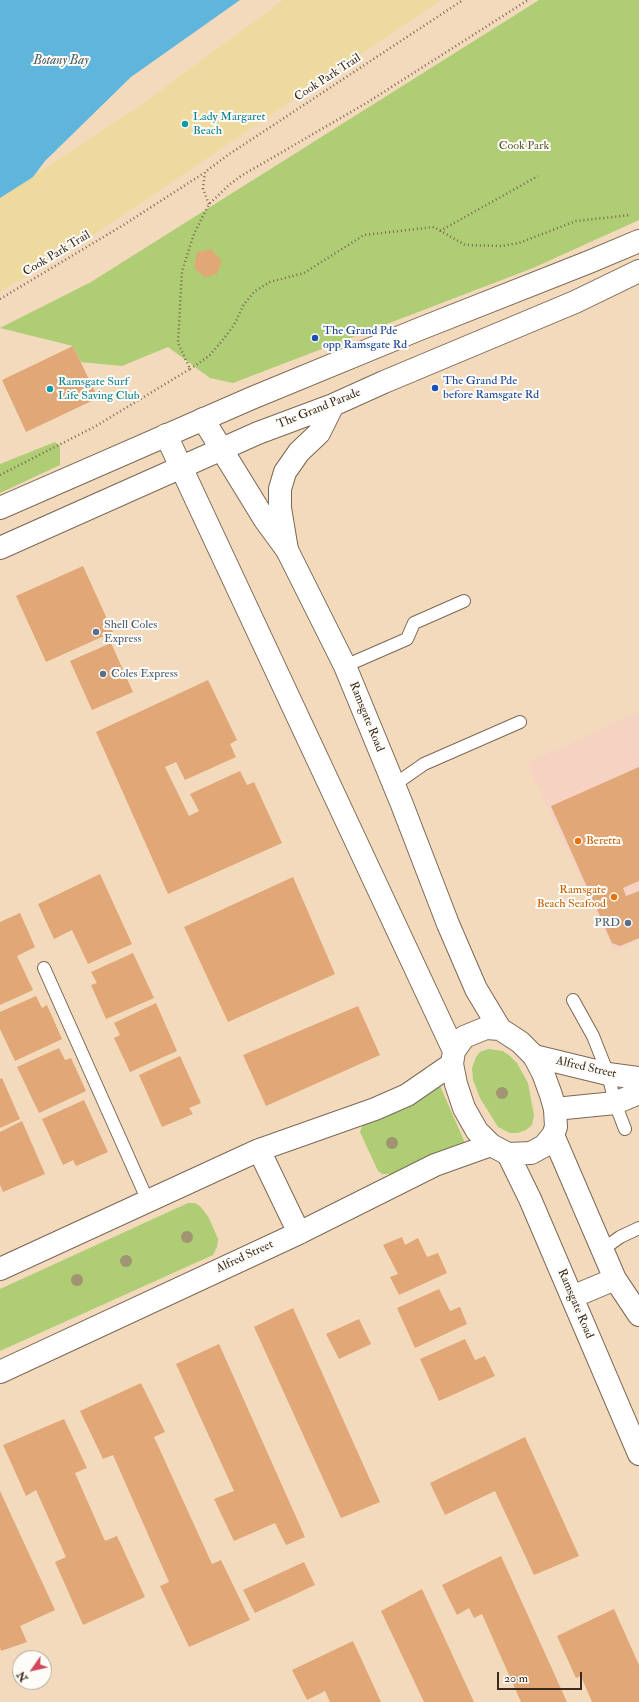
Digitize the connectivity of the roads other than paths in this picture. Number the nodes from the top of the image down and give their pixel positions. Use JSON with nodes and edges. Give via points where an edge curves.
{"nodes":[{"id":1,"x":639,"y":241,"type":"edge"},
{"id":2,"x":639,"y":271,"type":"edge"},
{"id":3,"x":333,"y":405,"type":"junction"},
{"id":4,"x":203,"y":419,"type":"junction"},
{"id":5,"x":166,"y":435,"type":"junction"},
{"id":6,"x":222,"y":449,"type":"junction"},
{"id":7,"x":181,"y":467,"type":"junction"},
{"id":8,"x":0,"y":508,"type":"edge"},
{"id":9,"x":0,"y":548,"type":"edge"},
{"id":10,"x":288,"y":550,"type":"junction"},
{"id":11,"x":464,"y":601,"type":"dead end"},
{"id":12,"x":345,"y":666,"type":"junction"},
{"id":13,"x":520,"y":722,"type":"dead end"},
{"id":14,"x":394,"y":785,"type":"junction"},
{"id":15,"x":44,"y":968,"type":"dead end"},
{"id":16,"x":573,"y":1000,"type":"dead end"},
{"id":17,"x":500,"y":1029,"type":"junction"},
{"id":18,"x":534,"y":1056,"type":"junction"},
{"id":19,"x":453,"y":1057,"type":"junction"},
{"id":20,"x":608,"y":1074,"type":"junction"},
{"id":21,"x":639,"y":1078,"type":"edge"},
{"id":22,"x":639,"y":1093,"type":"edge"},
{"id":23,"x":615,"y":1103,"type":"junction"},
{"id":24,"x":555,"y":1109,"type":"junction"},
{"id":25,"x":625,"y":1129,"type":"dead end"},
{"id":26,"x":553,"y":1135,"type":"junction"},
{"id":27,"x":259,"y":1150,"type":"junction"},
{"id":28,"x":500,"y":1150,"type":"junction"},
{"id":29,"x":148,"y":1201,"type":"junction"},
{"id":30,"x":639,"y":1228,"type":"edge"},
{"id":31,"x":299,"y":1233,"type":"junction"},
{"id":32,"x":602,"y":1250,"type":"junction"},
{"id":33,"x":0,"y":1269,"type":"edge"},
{"id":34,"x":615,"y":1279,"type":"junction"},
{"id":35,"x":572,"y":1297,"type":"junction"},
{"id":36,"x":639,"y":1315,"type":"edge"},
{"id":37,"x":0,"y":1372,"type":"edge"},
{"id":38,"x":639,"y":1454,"type":"edge"}],
"edges":[{"from":1,"to":4,"type":"main road"},
{"from":2,"to":3,"type":"main road","name":"The Grand Parade","via":[[575,302]]},
{"from":3,"to":6,"type":"main road","name":"The Grand Parade"},
{"from":3,"to":10,"type":"main road","via":[[319,433],[298,452],[285,472],[280,489],[280,508]]},
{"from":4,"to":5,"type":"main road"},
{"from":4,"to":6,"type":"main road","name":"Ramsgate Road"},
{"from":5,"to":7,"type":"main road"},
{"from":5,"to":8,"type":"main road"},
{"from":6,"to":7,"type":"main road","name":"The Grand Parade"},
{"from":6,"to":10,"type":"main road","name":"Ramsgate Road","via":[[265,520]]},
{"from":7,"to":9,"type":"main road","name":"The Grand Parade"},
{"from":7,"to":19,"type":"main road"},
{"from":10,"to":12,"type":"main road","name":"Ramsgate Road"},
{"from":11,"to":12,"type":"lane","via":[[414,623],[407,639]]},
{"from":12,"to":14,"type":"main road","name":"Ramsgate Road"},
{"from":13,"to":14,"type":"lane","via":[[424,764]]},
{"from":14,"to":17,"type":"main road","name":"Ramsgate Road","via":[[476,989]]},
{"from":15,"to":29,"type":"lane"},
{"from":16,"to":20,"type":"lane","via":[[593,1036]]},
{"from":17,"to":18,"type":"main road","via":[[520,1042]]},
{"from":17,"to":19,"type":"main road","via":[[486,1028],[464,1037]]},
{"from":18,"to":20,"type":"main road","name":"Alfred Street"},
{"from":18,"to":24,"type":"main road","via":[[543,1073]]},
{"from":19,"to":27,"type":"main road","via":[[407,1095]]},
{"from":19,"to":28,"type":"main road","via":[[456,1084],[464,1108],[477,1132]]},
{"from":20,"to":21,"type":"main road","name":"Alfred Street"},
{"from":20,"to":23,"type":"lane"},
{"from":22,"to":23,"type":"main road"},
{"from":23,"to":24,"type":"main road"},
{"from":23,"to":25,"type":"lane"},
{"from":24,"to":26,"type":"main road","via":[[556,1127]]},
{"from":26,"to":28,"type":"main road","via":[[544,1146],[531,1153]]},
{"from":26,"to":32,"type":"main road"},
{"from":27,"to":29,"type":"main road"},
{"from":27,"to":31,"type":"main road"},
{"from":28,"to":31,"type":"main road","name":"Alfred Street","via":[[435,1165]]},
{"from":28,"to":35,"type":"main road","name":"Ramsgate Road","via":[[530,1199]]},
{"from":29,"to":33,"type":"main road"},
{"from":30,"to":32,"type":"lane"},
{"from":31,"to":37,"type":"main road","name":"Alfred Street"},
{"from":32,"to":34,"type":"main road"},
{"from":34,"to":35,"type":"main road"},
{"from":34,"to":36,"type":"main road"},
{"from":35,"to":38,"type":"main road","name":"Ramsgate Road"}]}
